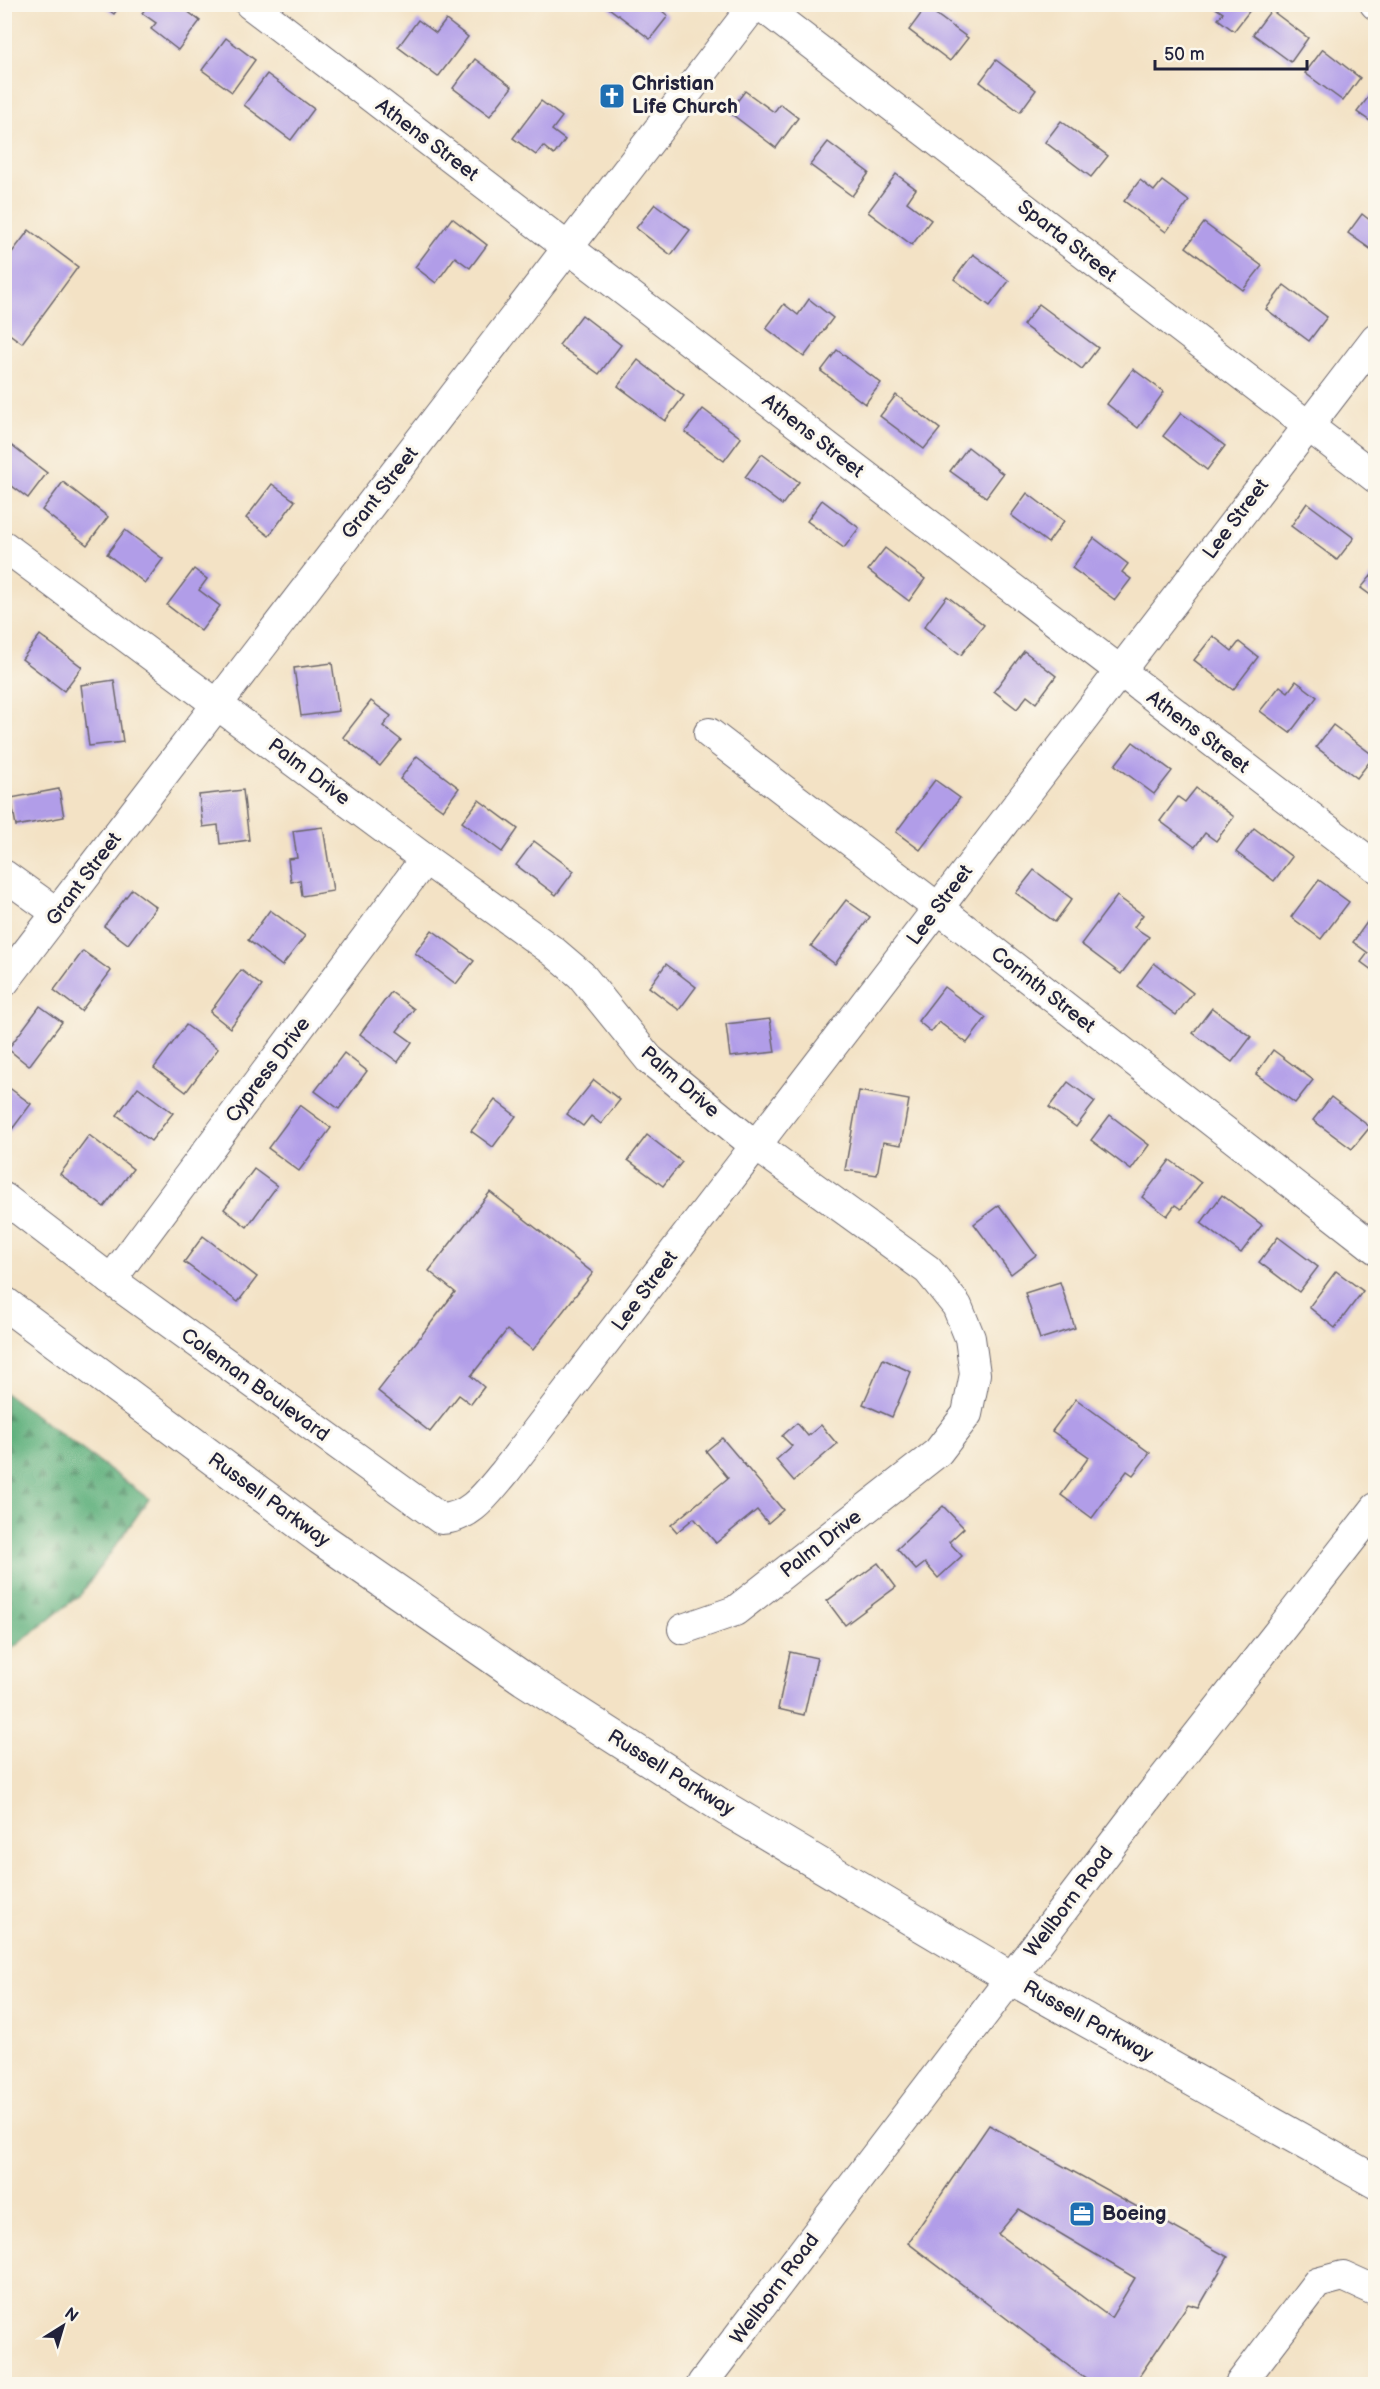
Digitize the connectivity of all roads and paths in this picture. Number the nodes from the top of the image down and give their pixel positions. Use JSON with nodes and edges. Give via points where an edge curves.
{"nodes":[{"id":1,"x":250,"y":4,"type":"edge"},
{"id":2,"x":757,"y":4,"type":"edge"},
{"id":3,"x":568,"y":248,"type":"junction"},
{"id":4,"x":1376,"y":338,"type":"edge"},
{"id":5,"x":1308,"y":426,"type":"junction"},
{"id":6,"x":1376,"y":478,"type":"edge"},
{"id":7,"x":4,"y":546,"type":"edge"},
{"id":8,"x":1119,"y":671,"type":"junction"},
{"id":9,"x":218,"y":704,"type":"junction"},
{"id":10,"x":709,"y":733,"type":"dead end"},
{"id":11,"x":425,"y":859,"type":"junction"},
{"id":12,"x":1376,"y":867,"type":"edge"},
{"id":13,"x":4,"y":875,"type":"edge"},
{"id":14,"x":938,"y":908,"type":"junction"},
{"id":15,"x":57,"y":913,"type":"junction"},
{"id":16,"x":4,"y":982,"type":"edge"},
{"id":17,"x":756,"y":1145,"type":"junction"},
{"id":18,"x":4,"y":1198,"type":"edge"},
{"id":19,"x":1376,"y":1249,"type":"edge"},
{"id":20,"x":111,"y":1280,"type":"junction"},
{"id":21,"x":4,"y":1304,"type":"edge"},
{"id":22,"x":505,"y":1472,"type":"joint"},
{"id":23,"x":1376,"y":1508,"type":"edge"},
{"id":24,"x":683,"y":1629,"type":"dead end"},
{"id":25,"x":1011,"y":1978,"type":"junction"},
{"id":26,"x":1376,"y":2182,"type":"edge"},
{"id":27,"x":1376,"y":2291,"type":"edge"},
{"id":28,"x":1245,"y":2377,"type":"edge"},
{"id":29,"x":702,"y":2385,"type":"edge"}],
"edges":[{"from":1,"to":3,"type":"street","name":"Athens Street"},
{"from":2,"to":3,"type":"street","name":"Grant Street"},
{"from":2,"to":5,"type":"street","name":"Sparta Street"},
{"from":3,"to":8,"type":"street","name":"Athens Street"},
{"from":3,"to":9,"type":"street","name":"Grant Street"},
{"from":4,"to":5,"type":"street","name":"Lee Street"},
{"from":5,"to":6,"type":"street","name":"Sparta Street"},
{"from":5,"to":8,"type":"street","name":"Lee Street"},
{"from":7,"to":9,"type":"street","name":"Palm Drive"},
{"from":8,"to":12,"type":"street","name":"Athens Street"},
{"from":8,"to":14,"type":"street","name":"Lee Street"},
{"from":9,"to":11,"type":"street","name":"Palm Drive"},
{"from":9,"to":15,"type":"street","name":"Grant Street"},
{"from":10,"to":14,"type":"street","name":"Corinth Street"},
{"from":11,"to":17,"type":"street","name":"Palm Drive","via":[[582,975],[650,1059]]},
{"from":11,"to":20,"type":"street","name":"Cypress Drive"},
{"from":13,"to":15,"type":"street"},
{"from":14,"to":17,"type":"street","name":"Lee Street"},
{"from":14,"to":19,"type":"street","name":"Corinth Street"},
{"from":15,"to":16,"type":"street","name":"Grant Street"},
{"from":17,"to":22,"type":"street","name":"Lee Street"},
{"from":17,"to":24,"type":"street","name":"Palm Drive","via":[[928,1270],[957,1306],[970,1338],[975,1374],[967,1414],[938,1452],[735,1611]]},
{"from":18,"to":20,"type":"street","name":"Coleman Boulevard"},
{"from":20,"to":22,"type":"street","name":"Coleman Boulevard","via":[[441,1519],[454,1519],[471,1510]]},
{"from":21,"to":25,"type":"main road","name":"Russell Parkway","via":[[320,1538],[524,1679],[728,1810]]},
{"from":23,"to":25,"type":"street","name":"Wellborn Road"},
{"from":25,"to":26,"type":"main road","name":"Russell Parkway"},
{"from":25,"to":29,"type":"street","name":"Wellborn Road"},
{"from":27,"to":28,"type":"street","via":[[1343,2276],[1317,2283]]}]}
